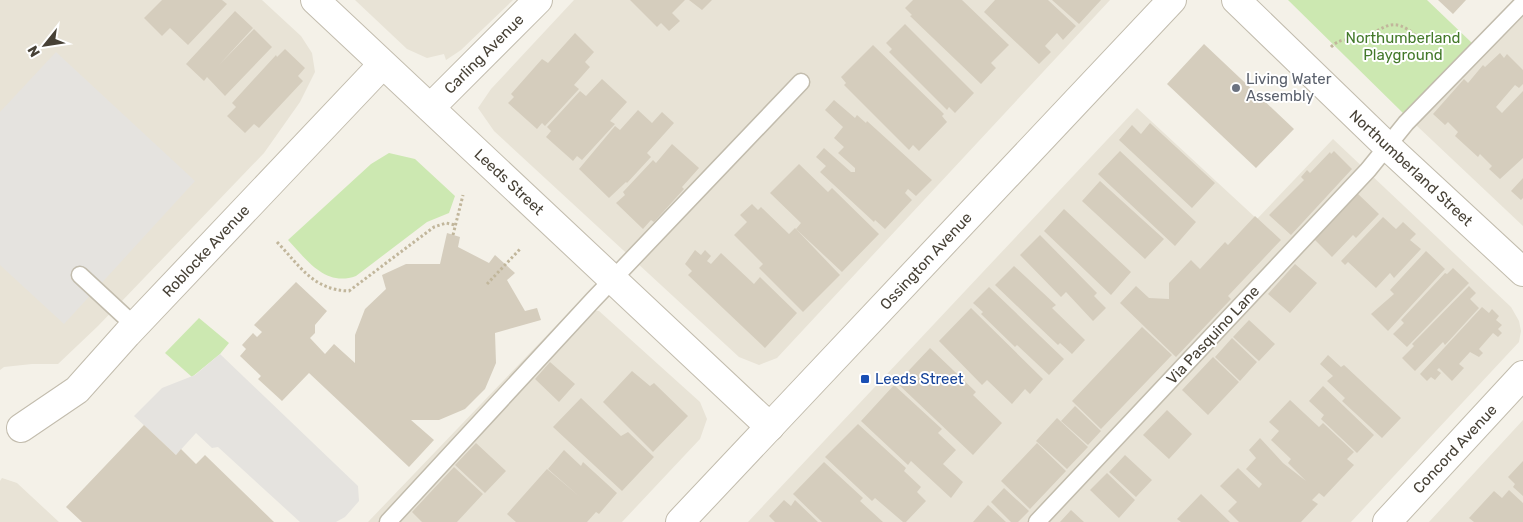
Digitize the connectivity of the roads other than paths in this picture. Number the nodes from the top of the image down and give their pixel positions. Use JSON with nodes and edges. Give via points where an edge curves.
{"nodes":[{"id":1,"x":315,"y":0,"type":"edge"},
{"id":2,"x":538,"y":0,"type":"edge"},
{"id":3,"x":1172,"y":0,"type":"edge"},
{"id":4,"x":1236,"y":0,"type":"edge"},
{"id":5,"x":1523,"y":4,"type":"edge"},
{"id":6,"x":383,"y":64,"type":"junction"},
{"id":7,"x":801,"y":82,"type":"dead end"},
{"id":8,"x":430,"y":108,"type":"junction"},
{"id":9,"x":1388,"y":147,"type":"junction"},
{"id":10,"x":1523,"y":272,"type":"edge"},
{"id":11,"x":80,"y":275,"type":"dead end"},
{"id":12,"x":613,"y":279,"type":"junction"},
{"id":13,"x":134,"y":326,"type":"junction"},
{"id":14,"x":1523,"y":375,"type":"edge"},
{"id":15,"x":770,"y":426,"type":"junction"},
{"id":16,"x":21,"y":428,"type":"dead end"},
{"id":17,"x":388,"y":522,"type":"edge"},
{"id":18,"x":680,"y":522,"type":"edge"},
{"id":19,"x":1037,"y":522,"type":"edge"},
{"id":20,"x":1387,"y":522,"type":"edge"}],
"edges":[{"from":1,"to":6,"type":"street","name":"Leeds Street"},
{"from":2,"to":8,"type":"street","name":"Carling Avenue"},
{"from":3,"to":15,"type":"street","name":"Ossington Avenue"},
{"from":4,"to":9,"type":"street","name":"Northumberland Street"},
{"from":5,"to":9,"type":"lane","name":"Via Pasquino Lane","via":[[1406,123]]},
{"from":6,"to":8,"type":"street","name":"Leeds Street"},
{"from":6,"to":13,"type":"street","name":"Roblocke Avenue"},
{"from":7,"to":12,"type":"lane"},
{"from":8,"to":12,"type":"street","name":"Leeds Street"},
{"from":9,"to":10,"type":"street","name":"Northumberland Street"},
{"from":9,"to":19,"type":"lane","name":"Via Pasquino Lane"},
{"from":11,"to":13,"type":"lane"},
{"from":12,"to":15,"type":"street","name":"Leeds Street"},
{"from":12,"to":17,"type":"lane"},
{"from":13,"to":16,"type":"street","name":"Roblocke Avenue","via":[[76,390]]},
{"from":14,"to":20,"type":"street","name":"Concord Avenue"},
{"from":15,"to":18,"type":"street","name":"Ossington Avenue"}]}
